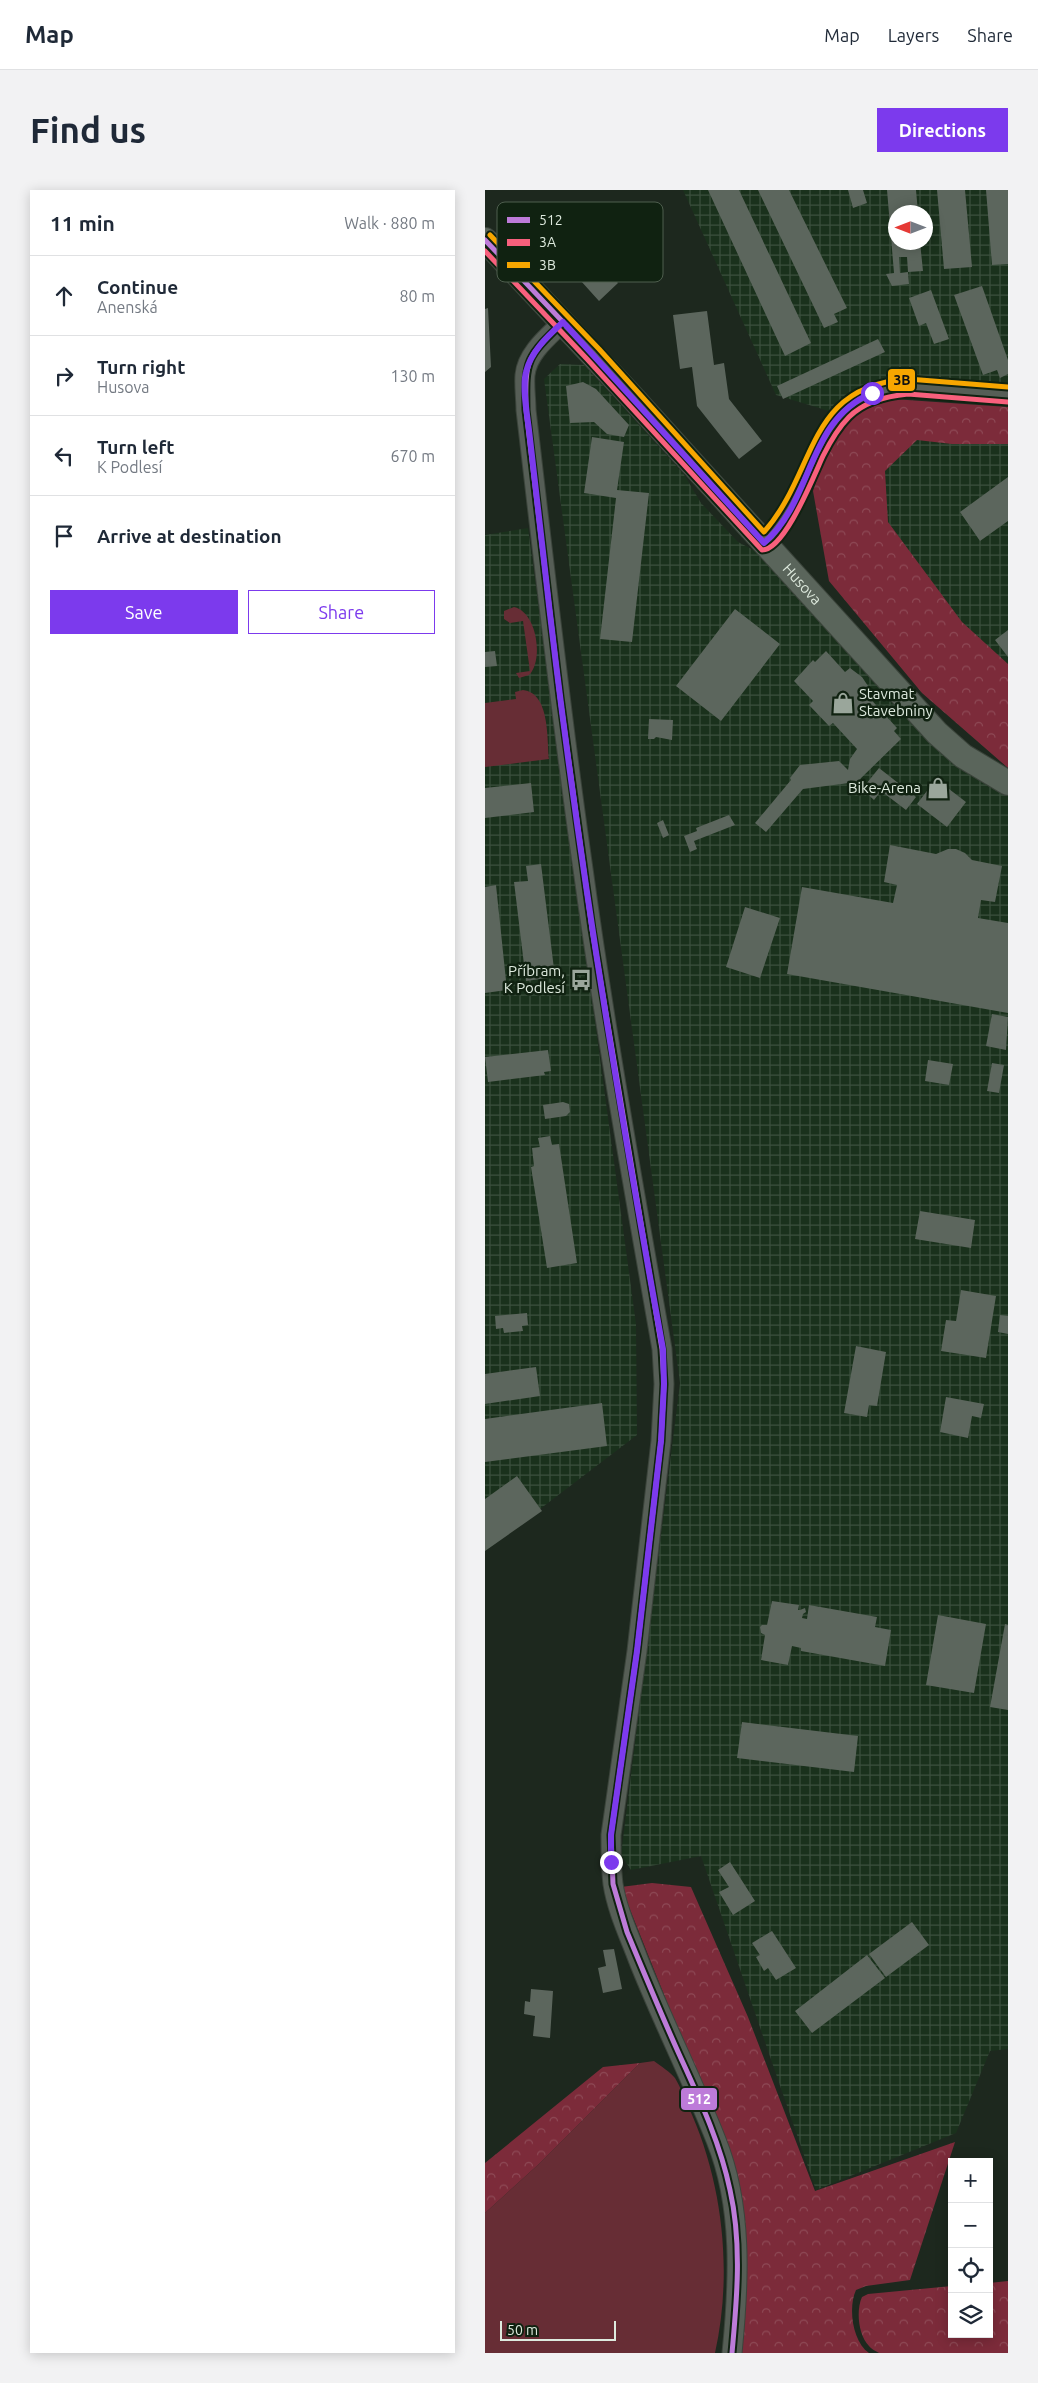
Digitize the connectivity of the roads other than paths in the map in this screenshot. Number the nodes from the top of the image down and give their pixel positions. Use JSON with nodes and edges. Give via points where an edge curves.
{"nodes":[{"id":1,"x":485,"y":240,"type":"edge"},
{"id":2,"x":497,"y":253,"type":"edge"},
{"id":3,"x":525,"y":282,"type":"edge"},
{"id":4,"x":563,"y":322,"type":"junction"},
{"id":5,"x":1008,"y":394,"type":"edge"},
{"id":6,"x":764,"y":543,"type":"junction"},
{"id":7,"x":1008,"y":783,"type":"edge"},
{"id":8,"x":732,"y":2353,"type":"edge"}],
"edges":[{"from":1,"to":2,"type":"main road","name":"Husova"},
{"from":3,"to":4,"type":"main road","name":"Husova"},
{"from":4,"to":6,"type":"main road","name":"Husova"},
{"from":4,"to":8,"type":"street","via":[[543,342],[528,366],[525,374],[527,410],[583,871],[620,1114],[663,1349],[660,1451],[637,1651],[611,1835],[613,1885],[622,1918],[656,2005],[717,2141],[729,2185],[737,2242],[737,2298]]},
{"from":5,"to":6,"type":"street","via":[[919,387],[894,388],[857,399],[826,431],[793,508],[777,532]]},
{"from":6,"to":7,"type":"main road","name":"Husova","via":[[937,733],[963,756]]}]}
